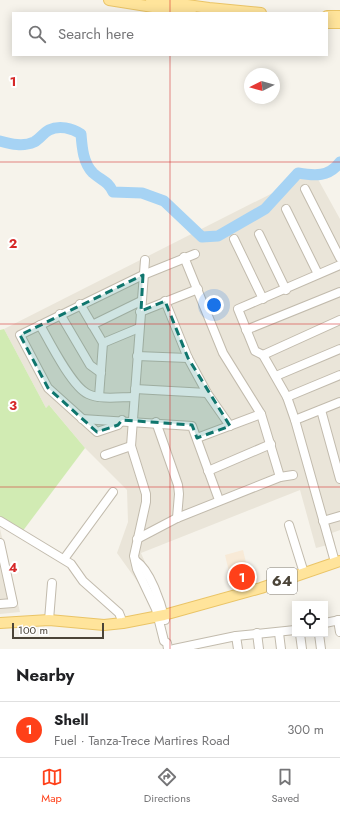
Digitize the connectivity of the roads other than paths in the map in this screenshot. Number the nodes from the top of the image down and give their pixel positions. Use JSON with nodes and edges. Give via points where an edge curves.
{"nodes":[{"id":1,"x":109,"y":0,"type":"edge"},
{"id":2,"x":151,"y":0,"type":"edge"},
{"id":3,"x":185,"y":12,"type":"edge"},
{"id":4,"x":251,"y":12,"type":"edge"},
{"id":5,"x":328,"y":16,"type":"edge"},
{"id":6,"x":340,"y":16,"type":"edge"},
{"id":7,"x":328,"y":23,"type":"edge"},
{"id":8,"x":340,"y":23,"type":"edge"},
{"id":9,"x":305,"y":189,"type":"dead end"},
{"id":10,"x":286,"y":209,"type":"dead end"},
{"id":11,"x":259,"y":234,"type":"dead end"},
{"id":12,"x":234,"y":238,"type":"dead end"},
{"id":13,"x":195,"y":254,"type":"dead end"},
{"id":14,"x":184,"y":258,"type":"junction"},
{"id":15,"x":340,"y":258,"type":"edge"},
{"id":16,"x":144,"y":260,"type":"dead end"},
{"id":17,"x":340,"y":265,"type":"edge"},
{"id":18,"x":143,"y":274,"type":"junction"},
{"id":19,"x":318,"y":274,"type":"junction"},
{"id":20,"x":198,"y":290,"type":"junction"},
{"id":21,"x":286,"y":290,"type":"junction"},
{"id":22,"x":340,"y":292,"type":"edge"},
{"id":23,"x":262,"y":299,"type":"junction"},
{"id":24,"x":141,"y":301,"type":"junction"},
{"id":25,"x":165,"y":301,"type":"junction"},
{"id":26,"x":80,"y":304,"type":"junction"},
{"id":27,"x":140,"y":312,"type":"junction"},
{"id":28,"x":60,"y":314,"type":"junction"},
{"id":29,"x":340,"y":320,"type":"edge"},
{"id":30,"x":40,"y":325,"type":"junction"},
{"id":31,"x":92,"y":325,"type":"junction"},
{"id":32,"x":139,"y":328,"type":"junction"},
{"id":33,"x":246,"y":330,"type":"junction"},
{"id":34,"x":103,"y":343,"type":"junction"},
{"id":35,"x":340,"y":349,"type":"edge"},
{"id":36,"x":263,"y":355,"type":"junction"},
{"id":37,"x":137,"y":356,"type":"junction"},
{"id":38,"x":188,"y":358,"type":"junction"},
{"id":39,"x":101,"y":374,"type":"junction"},
{"id":40,"x":276,"y":376,"type":"junction"},
{"id":41,"x":340,"y":376,"type":"edge"},
{"id":42,"x":135,"y":393,"type":"junction"},
{"id":43,"x":207,"y":393,"type":"junction"},
{"id":44,"x":99,"y":397,"type":"junction"},
{"id":45,"x":287,"y":397,"type":"junction"},
{"id":46,"x":340,"y":402,"type":"edge"},
{"id":47,"x":321,"y":410,"type":"junction"},
{"id":48,"x":261,"y":414,"type":"junction"},
{"id":49,"x":82,"y":419,"type":"junction"},
{"id":50,"x":122,"y":420,"type":"junction"},
{"id":51,"x":295,"y":420,"type":"junction"},
{"id":52,"x":132,"y":421,"type":"junction"},
{"id":53,"x":156,"y":422,"type":"junction"},
{"id":54,"x":230,"y":426,"type":"junction"},
{"id":55,"x":198,"y":438,"type":"junction"},
{"id":56,"x":271,"y":444,"type":"junction"},
{"id":57,"x":131,"y":446,"type":"junction"},
{"id":58,"x":105,"y":455,"type":"dead end"},
{"id":59,"x":208,"y":471,"type":"junction"},
{"id":60,"x":293,"y":475,"type":"dead end"},
{"id":61,"x":280,"y":477,"type":"junction"},
{"id":62,"x":340,"y":479,"type":"edge"},
{"id":63,"x":113,"y":492,"type":"dead end"},
{"id":64,"x":219,"y":500,"type":"junction"},
{"id":65,"x":340,"y":516,"type":"edge"},
{"id":66,"x":177,"y":518,"type":"junction"},
{"id":67,"x":0,"y":521,"type":"edge"},
{"id":68,"x":324,"y":521,"type":"junction"},
{"id":69,"x":289,"y":525,"type":"dead end"},
{"id":70,"x":137,"y":539,"type":"junction"},
{"id":71,"x":0,"y":543,"type":"edge"},
{"id":72,"x":64,"y":559,"type":"junction"},
{"id":73,"x":338,"y":561,"type":"edge"},
{"id":74,"x":304,"y":573,"type":"junction"},
{"id":75,"x":52,"y":583,"type":"dead end"},
{"id":76,"x":0,"y":604,"type":"edge"},
{"id":77,"x":161,"y":616,"type":"junction"},
{"id":78,"x":50,"y":620,"type":"junction"},
{"id":79,"x":339,"y":620,"type":"edge"},
{"id":80,"x":328,"y":622,"type":"edge"},
{"id":81,"x":0,"y":623,"type":"edge"},
{"id":82,"x":123,"y":623,"type":"junction"},
{"id":83,"x":292,"y":631,"type":"edge"},
{"id":84,"x":340,"y":632,"type":"edge"},
{"id":85,"x":257,"y":633,"type":"junction"},
{"id":86,"x":279,"y":633,"type":"junction"},
{"id":87,"x":236,"y":636,"type":"junction"},
{"id":88,"x":300,"y":637,"type":"edge"},
{"id":89,"x":319,"y":637,"type":"edge"},
{"id":90,"x":215,"y":640,"type":"junction"},
{"id":91,"x":167,"y":646,"type":"edge"},
{"id":92,"x":192,"y":647,"type":"edge"},
{"id":93,"x":174,"y":649,"type":"edge"},
{"id":94,"x":216,"y":649,"type":"edge"},
{"id":95,"x":238,"y":649,"type":"edge"},
{"id":96,"x":259,"y":649,"type":"edge"},
{"id":97,"x":281,"y":649,"type":"edge"},
{"id":98,"x":302,"y":649,"type":"edge"},
{"id":99,"x":321,"y":649,"type":"edge"}],
"edges":[{"from":1,"to":3,"type":"main road"},
{"from":2,"to":4,"type":"main road"},
{"from":5,"to":6,"type":"main road"},
{"from":7,"to":8,"type":"main road"},
{"from":9,"to":15,"type":"street"},
{"from":10,"to":19,"type":"street"},
{"from":11,"to":21,"type":"street"},
{"from":12,"to":23,"type":"street"},
{"from":13,"to":14,"type":"street"},
{"from":14,"to":18,"type":"street"},
{"from":14,"to":20,"type":"street"},
{"from":16,"to":18,"type":"street"},
{"from":17,"to":19,"type":"street"},
{"from":18,"to":24,"type":"street"},
{"from":18,"to":26,"type":"street"},
{"from":19,"to":21,"type":"street"},
{"from":20,"to":25,"type":"street"},
{"from":20,"to":48,"type":"street","via":[[223,353]]},
{"from":21,"to":23,"type":"street"},
{"from":22,"to":33,"type":"street"},
{"from":23,"to":33,"type":"street","via":[[238,309]]},
{"from":24,"to":27,"type":"street"},
{"from":24,"to":31,"type":"street"},
{"from":25,"to":27,"type":"street"},
{"from":25,"to":38,"type":"street"},
{"from":26,"to":28,"type":"street"},
{"from":26,"to":31,"type":"street"},
{"from":27,"to":32,"type":"street"},
{"from":28,"to":30,"type":"street"},
{"from":28,"to":39,"type":"street","via":[[90,365]]},
{"from":29,"to":36,"type":"street"},
{"from":30,"to":44,"type":"street","via":[[77,386],[87,394]]},
{"from":30,"to":49,"type":"street","via":[[20,335],[48,388]]},
{"from":31,"to":34,"type":"street"},
{"from":32,"to":34,"type":"street"},
{"from":32,"to":37,"type":"street"},
{"from":33,"to":36,"type":"street","via":[[255,352]]},
{"from":34,"to":39,"type":"street"},
{"from":35,"to":40,"type":"street"},
{"from":36,"to":40,"type":"street"},
{"from":37,"to":38,"type":"street"},
{"from":37,"to":42,"type":"street"},
{"from":38,"to":43,"type":"street"},
{"from":39,"to":44,"type":"street"},
{"from":40,"to":45,"type":"street"},
{"from":41,"to":45,"type":"street"},
{"from":42,"to":43,"type":"street"},
{"from":42,"to":44,"type":"street"},
{"from":42,"to":52,"type":"street"},
{"from":43,"to":54,"type":"street"},
{"from":45,"to":51,"type":"street"},
{"from":46,"to":47,"type":"street"},
{"from":47,"to":51,"type":"street"},
{"from":47,"to":62,"type":"street"},
{"from":48,"to":54,"type":"street"},
{"from":48,"to":56,"type":"street"},
{"from":49,"to":50,"type":"street"},
{"from":49,"to":50,"type":"street","via":[[97,432],[118,425]]},
{"from":50,"to":52,"type":"street"},
{"from":51,"to":68,"type":"street"},
{"from":52,"to":53,"type":"street"},
{"from":52,"to":57,"type":"street"},
{"from":53,"to":55,"type":"street","via":[[192,426]]},
{"from":53,"to":66,"type":"street","via":[[180,494]]},
{"from":54,"to":55,"type":"street"},
{"from":55,"to":59,"type":"street"},
{"from":56,"to":59,"type":"street"},
{"from":56,"to":61,"type":"street"},
{"from":57,"to":58,"type":"street"},
{"from":57,"to":70,"type":"street","via":[[146,498]]},
{"from":59,"to":64,"type":"street"},
{"from":60,"to":61,"type":"street"},
{"from":61,"to":64,"type":"street"},
{"from":63,"to":72,"type":"street"},
{"from":64,"to":66,"type":"street"},
{"from":65,"to":68,"type":"street"},
{"from":66,"to":70,"type":"street"},
{"from":67,"to":72,"type":"street"},
{"from":68,"to":73,"type":"street"},
{"from":69,"to":74,"type":"street"},
{"from":70,"to":77,"type":"street","via":[[134,556],[151,582]]},
{"from":71,"to":76,"type":"street","via":[[13,603]]},
{"from":72,"to":82,"type":"street","via":[[90,588],[119,613]]},
{"from":73,"to":74,"type":"main road","number":"64"},
{"from":74,"to":77,"type":"main road","number":"64"},
{"from":75,"to":78,"type":"street"},
{"from":77,"to":82,"type":"main road","number":"64"},
{"from":77,"to":91,"type":"street","via":[[169,640]]},
{"from":78,"to":81,"type":"main road","number":"64"},
{"from":78,"to":82,"type":"main road","number":"64","via":[[104,625]]},
{"from":79,"to":80,"type":"street"},
{"from":79,"to":84,"type":"street"},
{"from":83,"to":86,"type":"street"},
{"from":85,"to":86,"type":"street"},
{"from":85,"to":87,"type":"street"},
{"from":85,"to":96,"type":"street"},
{"from":86,"to":97,"type":"street"},
{"from":87,"to":90,"type":"street"},
{"from":87,"to":95,"type":"street"},
{"from":88,"to":98,"type":"street"},
{"from":89,"to":99,"type":"street"},
{"from":90,"to":92,"type":"street"},
{"from":90,"to":94,"type":"street"},
{"from":92,"to":93,"type":"street"}]}
